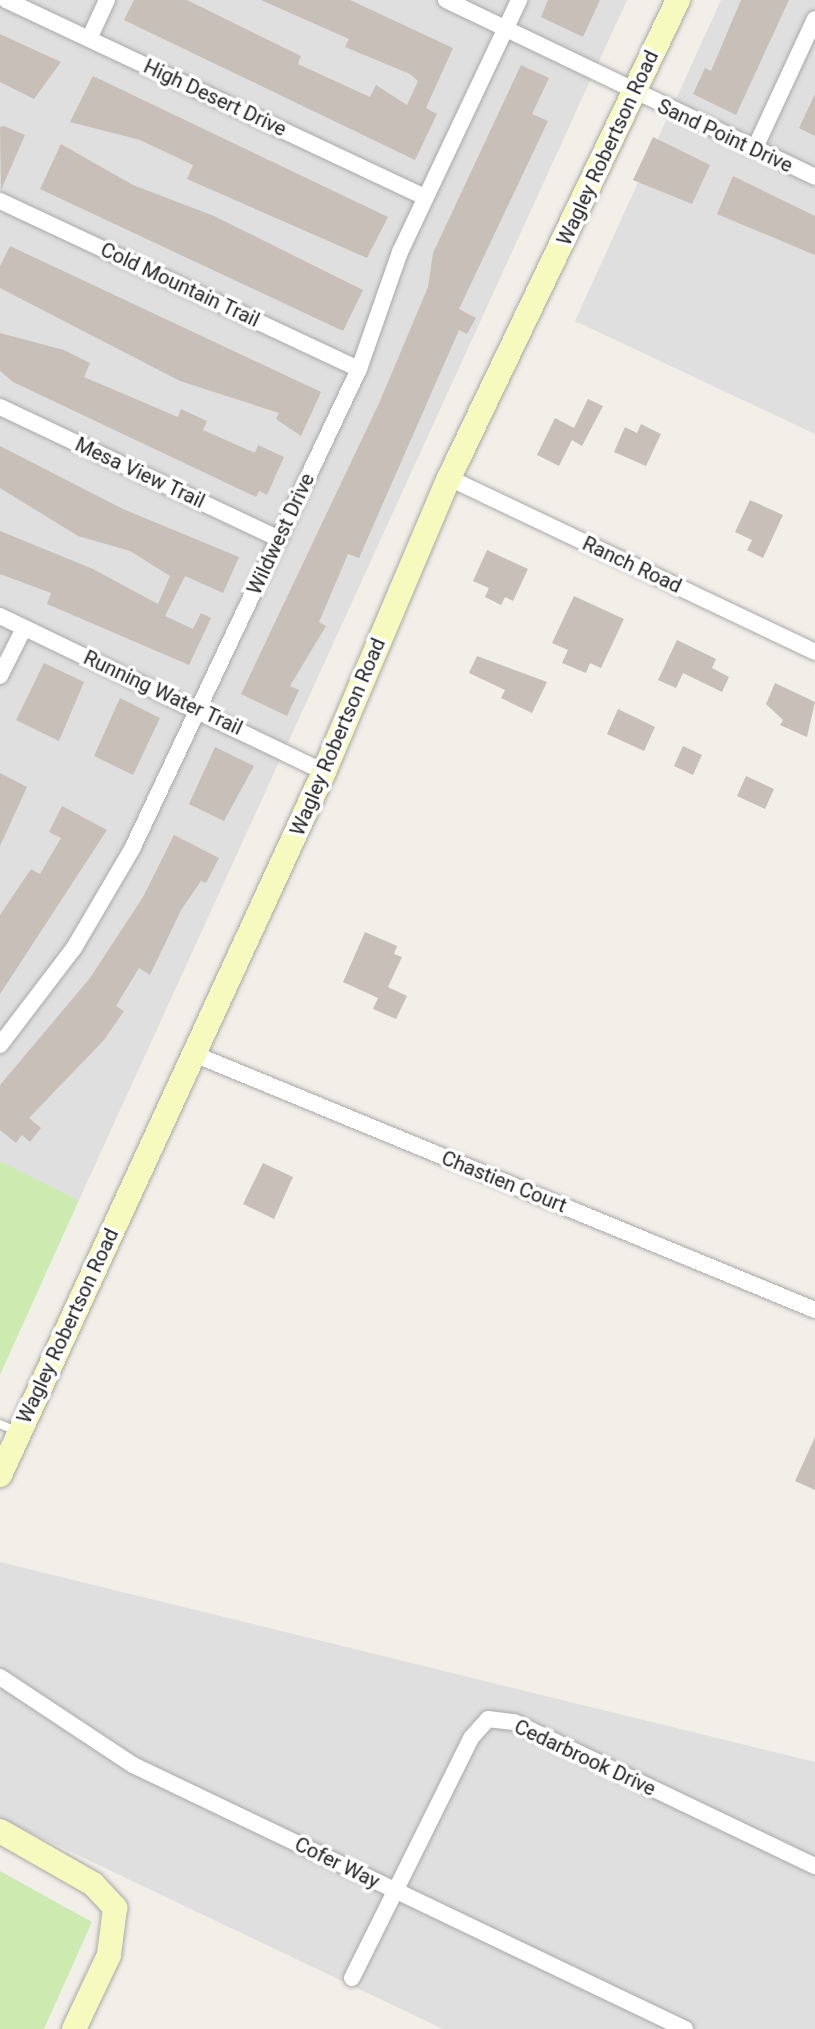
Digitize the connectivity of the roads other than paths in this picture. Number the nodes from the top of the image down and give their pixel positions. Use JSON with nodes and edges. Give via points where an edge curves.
{"nodes":[{"id":1,"x":6,"y":0,"type":"edge"},
{"id":2,"x":107,"y":0,"type":"edge"},
{"id":3,"x":446,"y":0,"type":"edge"},
{"id":4,"x":519,"y":0,"type":"edge"},
{"id":5,"x":678,"y":0,"type":"edge"},
{"id":6,"x":815,"y":19,"type":"edge"},
{"id":7,"x":506,"y":28,"type":"junction"},
{"id":8,"x":89,"y":39,"type":"junction"},
{"id":9,"x":635,"y":94,"type":"junction"},
{"id":10,"x":755,"y":148,"type":"junction"},
{"id":11,"x":815,"y":177,"type":"edge"},
{"id":12,"x":424,"y":197,"type":"junction"},
{"id":13,"x":0,"y":201,"type":"edge"},
{"id":14,"x":359,"y":369,"type":"junction"},
{"id":15,"x":0,"y":407,"type":"edge"},
{"id":16,"x":449,"y":478,"type":"junction"},
{"id":17,"x":279,"y":539,"type":"junction"},
{"id":18,"x":0,"y":616,"type":"edge"},
{"id":19,"x":24,"y":628,"type":"junction"},
{"id":20,"x":815,"y":652,"type":"edge"},
{"id":21,"x":0,"y":676,"type":"edge"},
{"id":22,"x":199,"y":709,"type":"junction"},
{"id":23,"x":324,"y":772,"type":"junction"},
{"id":24,"x":0,"y":1045,"type":"edge"},
{"id":25,"x":194,"y":1054,"type":"junction"},
{"id":26,"x":815,"y":1310,"type":"edge"},
{"id":27,"x":10,"y":1428,"type":"edge"},
{"id":28,"x":0,"y":1475,"type":"edge"},
{"id":29,"x":0,"y":1677,"type":"edge"},
{"id":30,"x":0,"y":1831,"type":"edge"},
{"id":31,"x":815,"y":1866,"type":"edge"},
{"id":32,"x":396,"y":1891,"type":"junction"},
{"id":33,"x":352,"y":1978,"type":"dead end"},
{"id":34,"x":74,"y":2029,"type":"edge"},
{"id":35,"x":685,"y":2029,"type":"edge"}],
"edges":[{"from":1,"to":8,"type":"street","name":"High Desert Drive"},
{"from":2,"to":8,"type":"street"},
{"from":3,"to":7,"type":"street","name":"Sand Point Drive"},
{"from":4,"to":7,"type":"street","name":"Wildwest Drive"},
{"from":5,"to":9,"type":"street","name":"Wagley Robertson Road"},
{"from":6,"to":10,"type":"street"},
{"from":7,"to":9,"type":"street","name":"Sand Point Drive"},
{"from":7,"to":12,"type":"street","name":"Wildwest Drive"},
{"from":8,"to":12,"type":"street","name":"High Desert Drive"},
{"from":9,"to":10,"type":"street","name":"Sand Point Drive"},
{"from":9,"to":16,"type":"street","name":"Wagley Robertson Road"},
{"from":10,"to":11,"type":"street","name":"Sand Point Drive"},
{"from":12,"to":14,"type":"street","name":"Wildwest Drive"},
{"from":13,"to":14,"type":"street","name":"Cold Mountain Trail"},
{"from":14,"to":17,"type":"street","name":"Wildwest Drive"},
{"from":15,"to":17,"type":"street","name":"Mesa View Trail"},
{"from":16,"to":20,"type":"street","name":"Ranch Road"},
{"from":16,"to":23,"type":"street","name":"Wagley Robertson Road"},
{"from":17,"to":22,"type":"street","name":"Wildwest Drive"},
{"from":18,"to":19,"type":"street","name":"Running Water Trail"},
{"from":19,"to":21,"type":"street"},
{"from":19,"to":22,"type":"street","name":"Running Water Trail"},
{"from":22,"to":23,"type":"street","name":"Running Water Trail"},
{"from":22,"to":24,"type":"street","name":"Wildwest Drive","via":[[105,899]]},
{"from":23,"to":25,"type":"street","name":"Wagley Robertson Road"},
{"from":25,"to":26,"type":"street","name":"Chastien Court"},
{"from":25,"to":27,"type":"street","name":"Wagley Robertson Road"},
{"from":27,"to":28,"type":"street","name":"Wagley Robertson Road"},
{"from":29,"to":32,"type":"street","name":"Cofer Way","via":[[133,1765]]},
{"from":30,"to":34,"type":"street","via":[[93,1884],[115,1908],[109,1955]]},
{"from":31,"to":32,"type":"street","name":"Cedarbrook Drive","via":[[514,1722],[488,1719],[471,1738]]},
{"from":32,"to":33,"type":"street","name":"Cedarbrook Drive"},
{"from":32,"to":35,"type":"street","name":"Cofer Way"}]}
